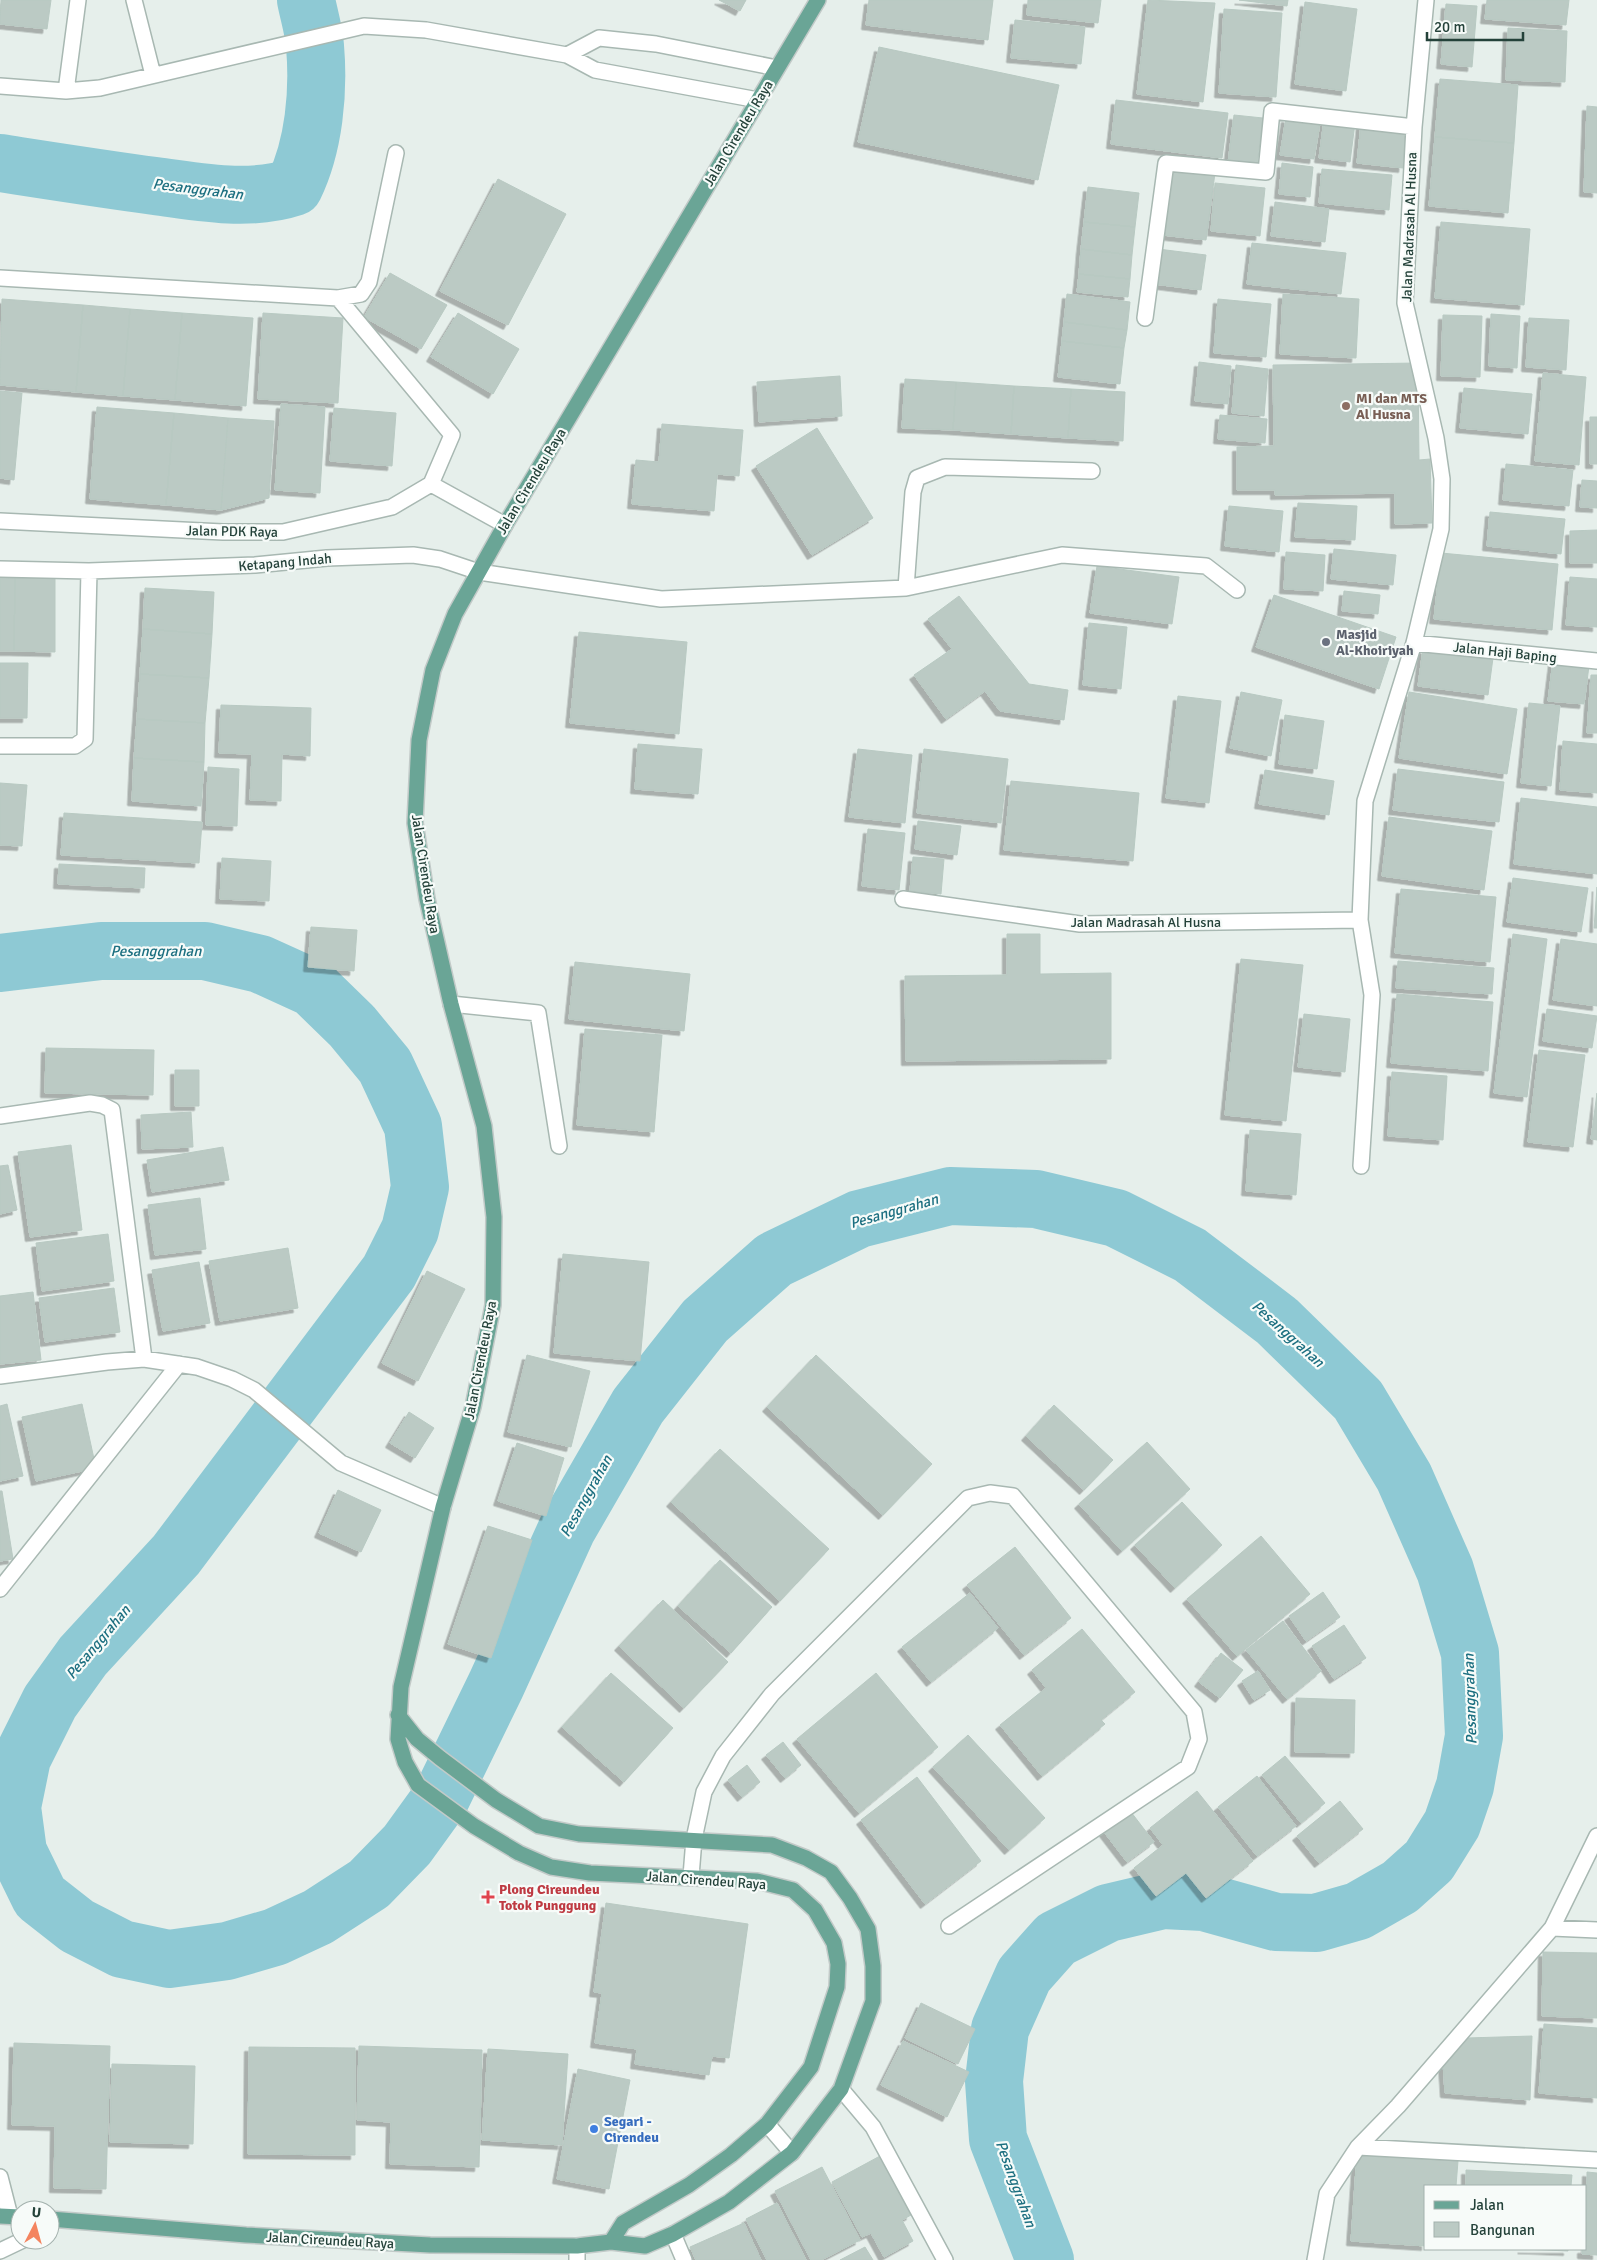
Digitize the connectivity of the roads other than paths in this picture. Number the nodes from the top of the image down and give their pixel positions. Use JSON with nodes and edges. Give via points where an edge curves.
{"nodes":[{"id":1,"x":78,"y":0,"type":"edge"},
{"id":2,"x":134,"y":0,"type":"edge"},
{"id":3,"x":818,"y":0,"type":"edge"},
{"id":4,"x":1426,"y":0,"type":"edge"},
{"id":5,"x":567,"y":55,"type":"junction"},
{"id":6,"x":777,"y":68,"type":"junction"},
{"id":7,"x":154,"y":75,"type":"junction"},
{"id":8,"x":0,"y":86,"type":"edge"},
{"id":9,"x":66,"y":90,"type":"junction"},
{"id":10,"x":758,"y":100,"type":"junction"},
{"id":11,"x":1414,"y":127,"type":"junction"},
{"id":12,"x":396,"y":153,"type":"dead end"},
{"id":13,"x":0,"y":278,"type":"edge"},
{"id":14,"x":338,"y":298,"type":"junction"},
{"id":15,"x":1145,"y":318,"type":"dead end"},
{"id":16,"x":1092,"y":471,"type":"dead end"},
{"id":17,"x":432,"y":484,"type":"junction"},
{"id":18,"x":0,"y":521,"type":"edge"},
{"id":19,"x":505,"y":525,"type":"junction"},
{"id":20,"x":0,"y":569,"type":"edge"},
{"id":21,"x":89,"y":571,"type":"junction"},
{"id":22,"x":479,"y":572,"type":"junction"},
{"id":23,"x":906,"y":588,"type":"junction"},
{"id":24,"x":1237,"y":590,"type":"dead end"},
{"id":25,"x":1414,"y":643,"type":"junction"},
{"id":26,"x":1597,"y":661,"type":"edge"},
{"id":27,"x":0,"y":746,"type":"edge"},
{"id":28,"x":903,"y":899,"type":"dead end"},
{"id":29,"x":1360,"y":920,"type":"junction"},
{"id":30,"x":451,"y":1004,"type":"junction"},
{"id":31,"x":0,"y":1116,"type":"edge"},
{"id":32,"x":559,"y":1146,"type":"dead end"},
{"id":33,"x":1361,"y":1166,"type":"dead end"},
{"id":34,"x":144,"y":1359,"type":"junction"},
{"id":35,"x":178,"y":1364,"type":"junction"},
{"id":36,"x":0,"y":1376,"type":"edge"},
{"id":37,"x":444,"y":1507,"type":"junction"},
{"id":38,"x":0,"y":1588,"type":"edge"},
{"id":39,"x":398,"y":1715,"type":"junction"},
{"id":40,"x":1597,"y":1836,"type":"edge"},
{"id":41,"x":694,"y":1840,"type":"junction"},
{"id":42,"x":691,"y":1876,"type":"junction"},
{"id":43,"x":949,"y":1926,"type":"dead end"},
{"id":44,"x":1552,"y":1928,"type":"junction"},
{"id":45,"x":1597,"y":1930,"type":"edge"},
{"id":46,"x":840,"y":2089,"type":"junction"},
{"id":47,"x":767,"y":2124,"type":"junction"},
{"id":48,"x":1358,"y":2147,"type":"junction"},
{"id":49,"x":792,"y":2153,"type":"junction"},
{"id":50,"x":1597,"y":2160,"type":"edge"},
{"id":51,"x":0,"y":2177,"type":"edge"},
{"id":52,"x":10,"y":2217,"type":"edge"},
{"id":53,"x":60,"y":2220,"type":"edge"},
{"id":54,"x":673,"y":2234,"type":"junction"},
{"id":55,"x":611,"y":2242,"type":"junction"},
{"id":56,"x":577,"y":2253,"type":"edge"},
{"id":57,"x":684,"y":2260,"type":"edge"},
{"id":58,"x":945,"y":2260,"type":"edge"},
{"id":59,"x":1315,"y":2260,"type":"edge"}],
"edges":[{"from":1,"to":9,"type":"street"},
{"from":2,"to":7,"type":"street"},
{"from":3,"to":6,"type":"main road","name":"Jalan Cirendeu Raya"},
{"from":4,"to":11,"type":"street","name":"Jalan Madrasah Al Husna"},
{"from":5,"to":6,"type":"street","via":[[600,38],[656,44]]},
{"from":5,"to":7,"type":"street","via":[[426,30],[364,26]]},
{"from":5,"to":10,"type":"street","via":[[595,70]]},
{"from":6,"to":10,"type":"main road","name":"Jalan Cirendeu Raya"},
{"from":7,"to":9,"type":"street","via":[[100,88]]},
{"from":8,"to":9,"type":"street"},
{"from":10,"to":19,"type":"main road","name":"Jalan Cirendeu Raya"},
{"from":11,"to":15,"type":"street","via":[[1272,111],[1266,172],[1166,163]]},
{"from":11,"to":25,"type":"street","name":"Jalan Madrasah Al Husna","via":[[1405,303],[1436,438],[1442,479],[1441,530]]},
{"from":12,"to":14,"type":"street","via":[[369,282],[362,294]]},
{"from":13,"to":14,"type":"street"},
{"from":14,"to":17,"type":"street","via":[[452,435]]},
{"from":16,"to":23,"type":"street","via":[[945,467],[917,478],[913,492]]},
{"from":17,"to":18,"type":"street","name":"Jalan PDK Raya","via":[[392,508],[283,532]]},
{"from":17,"to":19,"type":"street"},
{"from":19,"to":22,"type":"main road","name":"Jalan Cirendeu Raya"},
{"from":20,"to":21,"type":"street","name":"Ketapang Indah"},
{"from":21,"to":22,"type":"street","name":"Ketapang Indah","via":[[413,555],[440,559]]},
{"from":21,"to":27,"type":"street","via":[[85,739],[75,746]]},
{"from":22,"to":23,"type":"street","name":"Ketapang Indah","via":[[661,599]]},
{"from":22,"to":30,"type":"main road","name":"Jalan Cirendeu Raya","via":[[456,614],[433,670],[419,740],[415,823],[427,899]]},
{"from":23,"to":24,"type":"street","name":"Ketapang Indah","via":[[1062,555],[1206,566]]},
{"from":25,"to":26,"type":"street","name":"Jalan Haji Baping"},
{"from":25,"to":29,"type":"street","name":"Jalan Madrasah Al Husna","via":[[1365,801]]},
{"from":28,"to":29,"type":"street","name":"Jalan Madrasah Al Husna","via":[[1080,924]]},
{"from":29,"to":33,"type":"street","name":"Jalan Madrasah Al Husna","via":[[1372,995]]},
{"from":30,"to":32,"type":"street","via":[[538,1013]]},
{"from":30,"to":37,"type":"main road","name":"Jalan Cirendeu Raya","via":[[484,1126],[494,1217],[493,1305],[473,1407]]},
{"from":31,"to":34,"type":"street","via":[[90,1103],[102,1104],[112,1110]]},
{"from":34,"to":35,"type":"street"},
{"from":34,"to":36,"type":"street"},
{"from":35,"to":37,"type":"street","via":[[197,1367],[254,1390],[342,1463]]},
{"from":35,"to":38,"type":"street"},
{"from":37,"to":39,"type":"main road","name":"Jalan Cirendeu Raya","via":[[410,1648]]},
{"from":39,"to":41,"type":"main road","via":[[440,1758],[496,1800],[539,1826],[579,1834]]},
{"from":39,"to":42,"type":"main road","name":"Jalan Cirendeu Raya","via":[[398,1740],[405,1762],[418,1785],[474,1826],[519,1853],[551,1868],[590,1873]]},
{"from":40,"to":44,"type":"street"},
{"from":41,"to":42,"type":"street"},
{"from":41,"to":43,"type":"street","via":[[704,1792],[723,1756],[772,1694],[968,1498],[990,1493],[1013,1496],[1194,1712],[1199,1739],[1188,1766]]},
{"from":41,"to":46,"type":"main road","via":[[772,1845],[798,1854],[831,1872],[850,1898],[868,1929],[873,2001]]},
{"from":42,"to":47,"type":"main road","name":"Jalan Cirendeu Raya","via":[[758,1881],[793,1890],[815,1910],[834,1943],[838,1964],[837,1988],[811,2066]]},
{"from":44,"to":45,"type":"street"},
{"from":44,"to":48,"type":"street","via":[[1398,2106]]},
{"from":46,"to":49,"type":"main road"},
{"from":46,"to":58,"type":"street","via":[[873,2127]]},
{"from":47,"to":49,"type":"street"},
{"from":47,"to":55,"type":"main road","name":"Jalan Cirendeu Raya","via":[[689,2185],[623,2223]]},
{"from":48,"to":50,"type":"street"},
{"from":48,"to":59,"type":"street","via":[[1326,2194]]},
{"from":49,"to":54,"type":"main road","via":[[729,2202]]},
{"from":51,"to":52,"type":"street"},
{"from":53,"to":56,"type":"main road","name":"Jalan Cireundeu Raya","via":[[246,2235]]},
{"from":54,"to":55,"type":"main road","via":[[645,2246]]},
{"from":54,"to":57,"type":"street"},
{"from":55,"to":56,"type":"main road","name":"Jalan Cireundeu Raya"}]}
